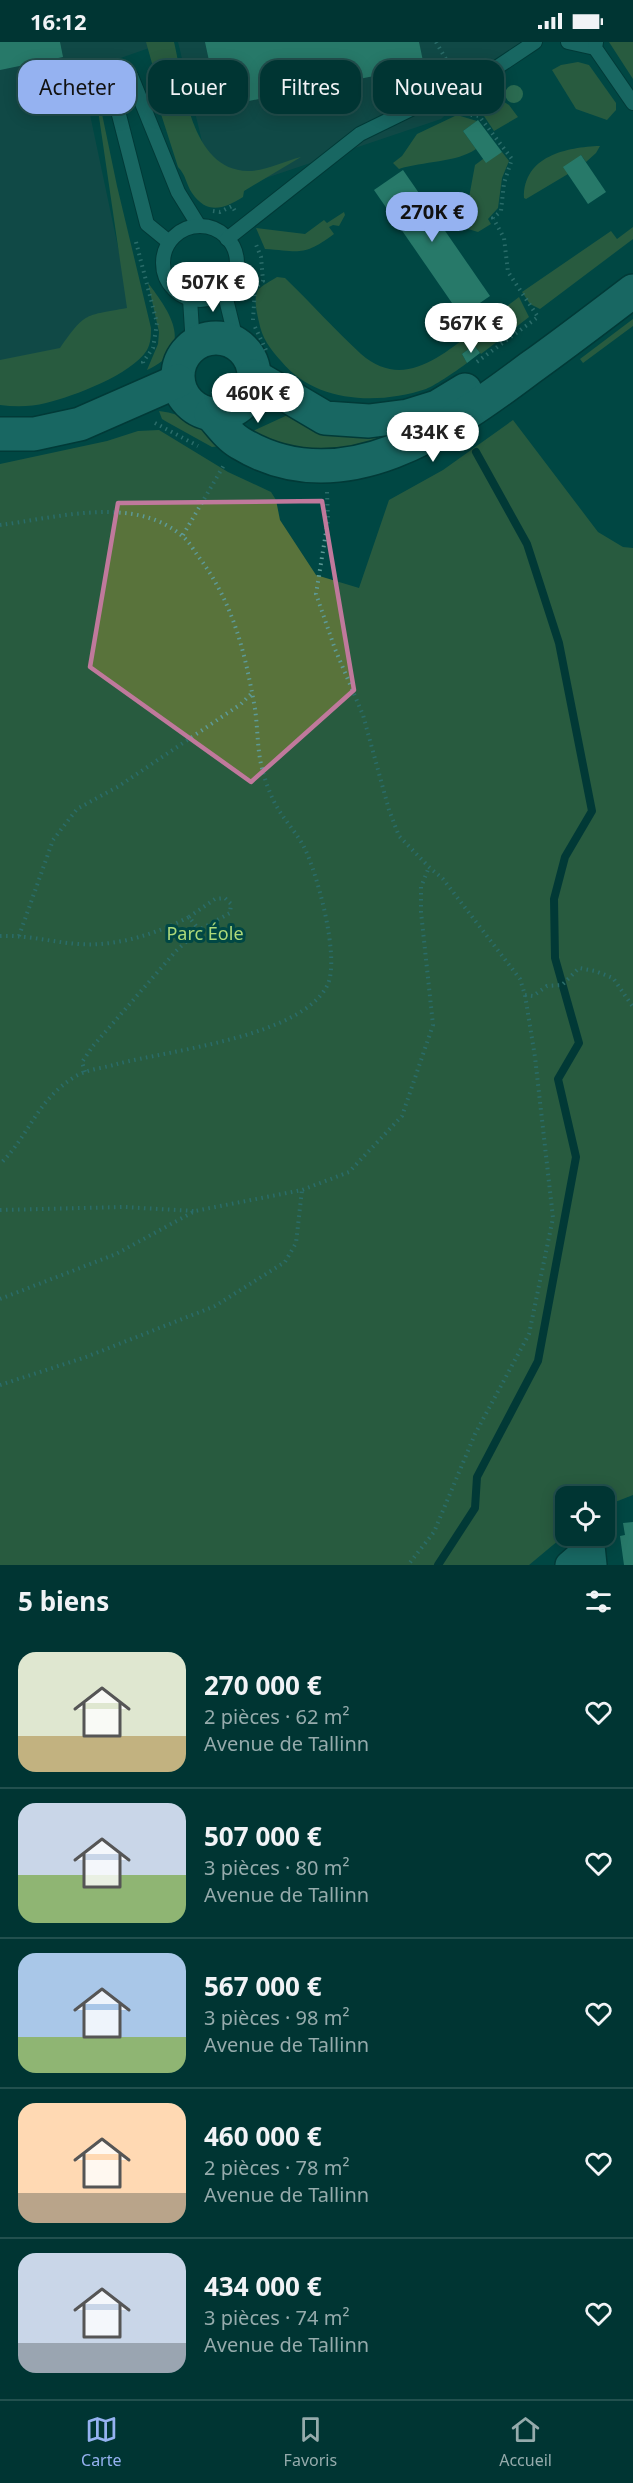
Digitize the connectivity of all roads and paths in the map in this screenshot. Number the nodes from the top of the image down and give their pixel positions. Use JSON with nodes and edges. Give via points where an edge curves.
{"nodes":[{"id":1,"x":436,"y":42,"type":"edge"},
{"id":2,"x":535,"y":42,"type":"edge"},
{"id":3,"x":568,"y":42,"type":"edge"},
{"id":4,"x":595,"y":45,"type":"edge"},
{"id":5,"x":447,"y":60,"type":"edge"},
{"id":6,"x":633,"y":103,"type":"edge"},
{"id":7,"x":466,"y":114,"type":"edge"},
{"id":8,"x":178,"y":192,"type":"junction"},
{"id":9,"x":143,"y":208,"type":"junction"},
{"id":10,"x":246,"y":224,"type":"junction"},
{"id":11,"x":199,"y":226,"type":"junction"},
{"id":12,"x":227,"y":239,"type":"junction"},
{"id":13,"x":169,"y":242,"type":"junction"},
{"id":14,"x":633,"y":266,"type":"edge"},
{"id":15,"x":224,"y":291,"type":"junction"},
{"id":16,"x":633,"y":291,"type":"edge"},
{"id":17,"x":190,"y":299,"type":"junction"},
{"id":18,"x":237,"y":344,"type":"junction"},
{"id":19,"x":193,"y":346,"type":"junction"},
{"id":20,"x":473,"y":364,"type":"dead end"},
{"id":21,"x":264,"y":367,"type":"junction"},
{"id":22,"x":162,"y":399,"type":"junction"},
{"id":23,"x":211,"y":414,"type":"junction"},
{"id":24,"x":0,"y":434,"type":"edge"},
{"id":25,"x":226,"y":462,"type":"dead end"},
{"id":26,"x":342,"y":466,"type":"junction"},
{"id":27,"x":0,"y":525,"type":"edge"},
{"id":28,"x":183,"y":535,"type":"junction"},
{"id":29,"x":252,"y":694,"type":"junction"},
{"id":30,"x":429,"y":867,"type":"junction"},
{"id":31,"x":189,"y":917,"type":"junction"},
{"id":32,"x":199,"y":930,"type":"junction"},
{"id":33,"x":0,"y":936,"type":"edge"},
{"id":34,"x":20,"y":936,"type":"junction"},
{"id":35,"x":525,"y":995,"type":"junction"},
{"id":36,"x":633,"y":1007,"type":"edge"},
{"id":37,"x":86,"y":1072,"type":"junction"},
{"id":38,"x":0,"y":1164,"type":"edge"},
{"id":39,"x":302,"y":1191,"type":"junction"},
{"id":40,"x":0,"y":1210,"type":"edge"},
{"id":41,"x":195,"y":1211,"type":"junction"},
{"id":42,"x":0,"y":1299,"type":"edge"},
{"id":43,"x":0,"y":1385,"type":"edge"},
{"id":44,"x":408,"y":1565,"type":"edge"},
{"id":45,"x":569,"y":1565,"type":"edge"},
{"id":46,"x":593,"y":1565,"type":"edge"}],
"edges":[{"from":1,"to":5,"type":"path"},
{"from":2,"to":10,"type":"lane","via":[[500,66],[360,134]]},
{"from":3,"to":4,"type":"lane"},
{"from":4,"to":6,"type":"lane"},
{"from":7,"to":20,"type":"path","via":[[479,116],[512,159],[501,211],[493,219],[504,238],[508,272],[538,317]]},
{"from":8,"to":9,"type":"lane","via":[[131,76],[113,71]]},
{"from":8,"to":10,"type":"path","via":[[187,188],[196,204],[208,211],[220,212],[232,206]]},
{"from":8,"to":11,"type":"lane"},
{"from":9,"to":13,"type":"lane","via":[[147,224]]},
{"from":9,"to":22,"type":"path","via":[[129,213],[157,323],[153,348],[143,362]]},
{"from":10,"to":12,"type":"lane"},
{"from":10,"to":21,"type":"path","via":[[261,257],[263,281],[255,288],[253,324],[266,351]]},
{"from":11,"to":12,"type":"lane"},
{"from":11,"to":13,"type":"lane","via":[[177,233]]},
{"from":12,"to":15,"type":"lane","via":[[236,260],[231,282]]},
{"from":13,"to":17,"type":"lane","via":[[164,252],[165,275],[171,286]]},
{"from":14,"to":21,"type":"street","via":[[496,370],[437,407],[408,416],[369,421],[325,418]]},
{"from":15,"to":17,"type":"lane","via":[[208,299]]},
{"from":15,"to":18,"type":"lane"},
{"from":16,"to":26,"type":"street","via":[[452,423],[410,446]]},
{"from":17,"to":19,"type":"lane"},
{"from":18,"to":19,"type":"street","via":[[215,338]]},
{"from":18,"to":21,"type":"street","via":[[252,363]]},
{"from":19,"to":22,"type":"street"},
{"from":21,"to":23,"type":"street","via":[[246,400],[236,409]]},
{"from":22,"to":23,"type":"street","via":[[184,397],[195,408]]},
{"from":22,"to":24,"type":"street","via":[[34,434]]},
{"from":23,"to":26,"type":"street","via":[[238,442],[267,458],[297,466]]},
{"from":25,"to":28,"type":"path"},
{"from":26,"to":30,"type":"path","via":[[327,488],[328,520],[316,594],[363,715],[399,836]]},
{"from":27,"to":28,"type":"path","via":[[121,512],[157,520]]},
{"from":28,"to":29,"type":"path","via":[[234,616]]},
{"from":29,"to":34,"type":"path","via":[[156,762],[77,809],[53,840]]},
{"from":29,"to":37,"type":"path","via":[[262,771],[277,807],[313,865],[330,936],[329,984],[316,1001],[283,1023]]},
{"from":30,"to":35,"type":"path","via":[[443,879],[520,979]]},
{"from":30,"to":39,"type":"path","via":[[421,887],[421,912],[433,1025],[402,1116],[349,1172]]},
{"from":31,"to":32,"type":"path"},
{"from":31,"to":32,"type":"path","via":[[215,899],[225,898],[231,904],[230,913]]},
{"from":31,"to":34,"type":"path","via":[[117,943],[78,944]]},
{"from":32,"to":37,"type":"path","via":[[93,1046],[82,1062]]},
{"from":33,"to":34,"type":"path"},
{"from":35,"to":36,"type":"path","via":[[533,996],[547,986],[562,986],[579,968],[613,978]]},
{"from":35,"to":44,"type":"path","via":[[553,1218],[529,1334],[475,1434],[434,1532]]},
{"from":37,"to":38,"type":"path","via":[[48,1099]]},
{"from":39,"to":41,"type":"path"},
{"from":39,"to":43,"type":"path","via":[[296,1243],[285,1262],[215,1306],[86,1357]]},
{"from":40,"to":41,"type":"path","via":[[124,1207]]},
{"from":41,"to":42,"type":"path","via":[[116,1254]]},
{"from":45,"to":46,"type":"street","via":[[591,1546]]}]}
